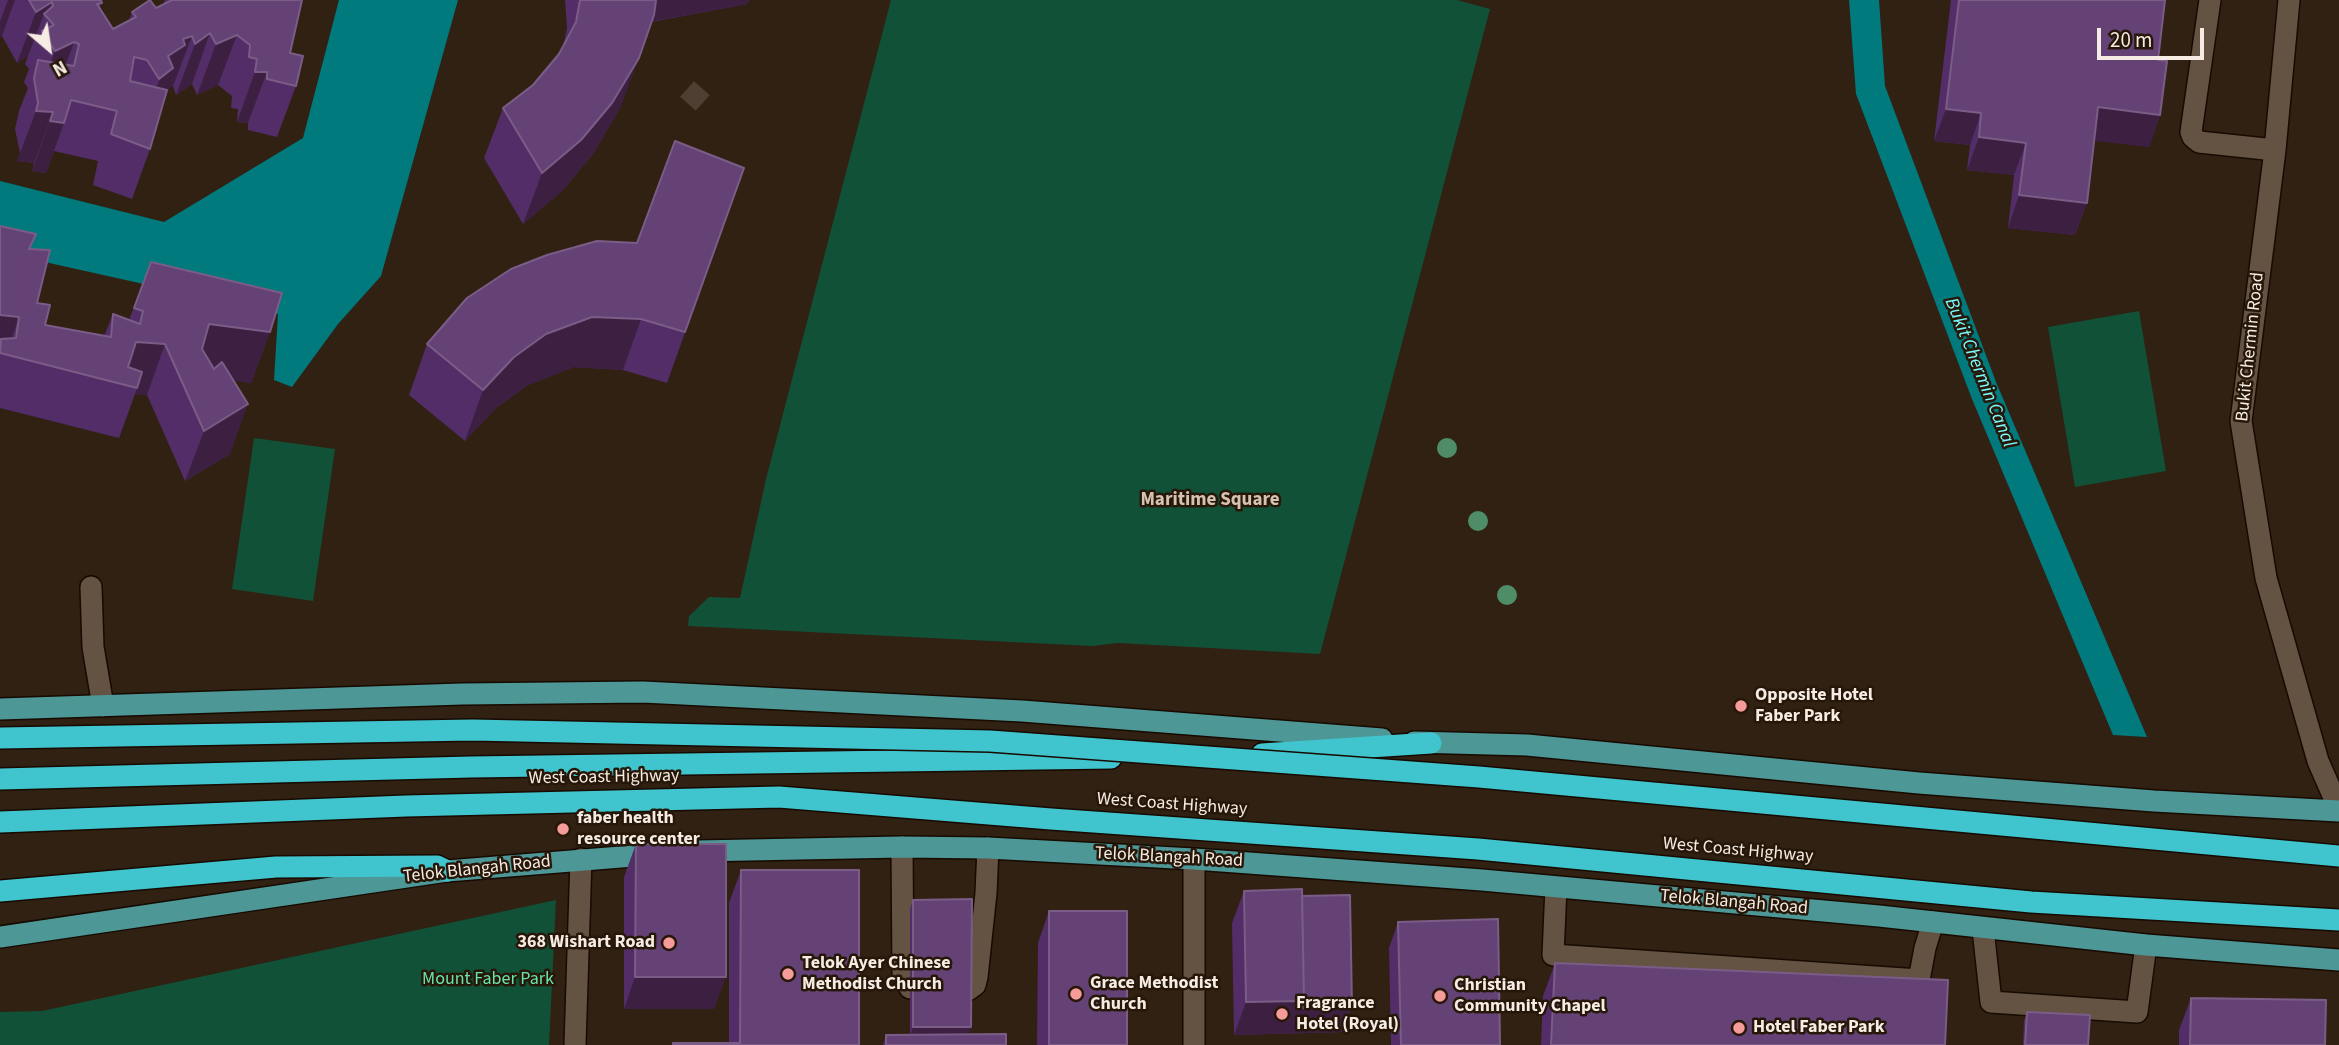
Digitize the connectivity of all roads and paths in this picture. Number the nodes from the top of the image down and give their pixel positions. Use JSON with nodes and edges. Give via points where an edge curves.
{"nodes":[{"id":1,"x":2210,"y":0,"type":"edge"},
{"id":2,"x":2289,"y":0,"type":"edge"},
{"id":3,"x":2275,"y":150,"type":"junction"},
{"id":4,"x":91,"y":587,"type":"dead end"},
{"id":5,"x":103,"y":706,"type":"junction"},
{"id":6,"x":0,"y":709,"type":"edge"},
{"id":7,"x":0,"y":738,"type":"edge"},
{"id":8,"x":1431,"y":743,"type":"junction"},
{"id":9,"x":0,"y":779,"type":"edge"},
{"id":10,"x":2339,"y":810,"type":"edge"},
{"id":11,"x":0,"y":822,"type":"edge"},
{"id":12,"x":902,"y":847,"type":"junction"},
{"id":13,"x":988,"y":848,"type":"junction"},
{"id":14,"x":2339,"y":856,"type":"edge"},
{"id":15,"x":581,"y":859,"type":"junction"},
{"id":16,"x":1194,"y":859,"type":"junction"},
{"id":17,"x":447,"y":871,"type":"junction"},
{"id":18,"x":1556,"y":887,"type":"junction"},
{"id":19,"x":9,"y":891,"type":"edge"},
{"id":20,"x":2339,"y":920,"type":"edge"},
{"id":21,"x":1933,"y":922,"type":"junction"},
{"id":22,"x":1983,"y":929,"type":"junction"},
{"id":23,"x":0,"y":937,"type":"edge"},
{"id":24,"x":2146,"y":946,"type":"junction"},
{"id":25,"x":2339,"y":960,"type":"edge"},
{"id":26,"x":910,"y":988,"type":"edge"},
{"id":27,"x":968,"y":990,"type":"edge"},
{"id":28,"x":575,"y":1045,"type":"edge"},
{"id":29,"x":1194,"y":1045,"type":"edge"}],
"edges":[{"from":1,"to":3,"type":"street","via":[[2193,137],[2199,142]]},
{"from":2,"to":3,"type":"street","name":"Bukit Chermin Road"},
{"from":3,"to":10,"type":"street","name":"Bukit Chermin Road","via":[[2241,421],[2266,578],[2318,761]]},
{"from":4,"to":5,"type":"street","via":[[93,648]]},
{"from":5,"to":6,"type":"main road"},
{"from":5,"to":8,"type":"main road","via":[[643,692],[1022,711]]},
{"from":7,"to":14,"type":"highway","bridge":true,"via":[[473,730],[990,741],[1479,777]]},
{"from":8,"to":9,"type":"highway","via":[[1243,755]]},
{"from":8,"to":10,"type":"main road","via":[[1527,745],[2154,802]]},
{"from":11,"to":20,"type":"highway","name":"West Coast Highway","via":[[779,797],[1478,849],[2031,902]]},
{"from":12,"to":13,"type":"main road","name":"Telok Blangah Road"},
{"from":12,"to":15,"type":"main road","name":"Telok Blangah Road"},
{"from":12,"to":26,"type":"street","via":[[903,975]]},
{"from":13,"to":16,"type":"main road","name":"Telok Blangah Road"},
{"from":13,"to":27,"type":"street","via":[[977,977]]},
{"from":15,"to":17,"type":"main road","name":"Telok Blangah Road"},
{"from":15,"to":28,"type":"street"},
{"from":16,"to":18,"type":"main road","name":"Telok Blangah Road"},
{"from":16,"to":29,"type":"street"},
{"from":17,"to":19,"type":"highway","via":[[437,866],[276,867]]},
{"from":17,"to":23,"type":"main road","name":"Telok Blangah Road"},
{"from":18,"to":21,"type":"main road","name":"Telok Blangah Road"},
{"from":18,"to":21,"type":"street","via":[[1553,955],[1919,980]]},
{"from":21,"to":22,"type":"main road","name":"Telok Blangah Road"},
{"from":22,"to":24,"type":"main road","name":"Telok Blangah Road"},
{"from":22,"to":24,"type":"street","via":[[1991,1002],[2137,1012]]},
{"from":24,"to":25,"type":"main road","name":"Telok Blangah Road"}]}
